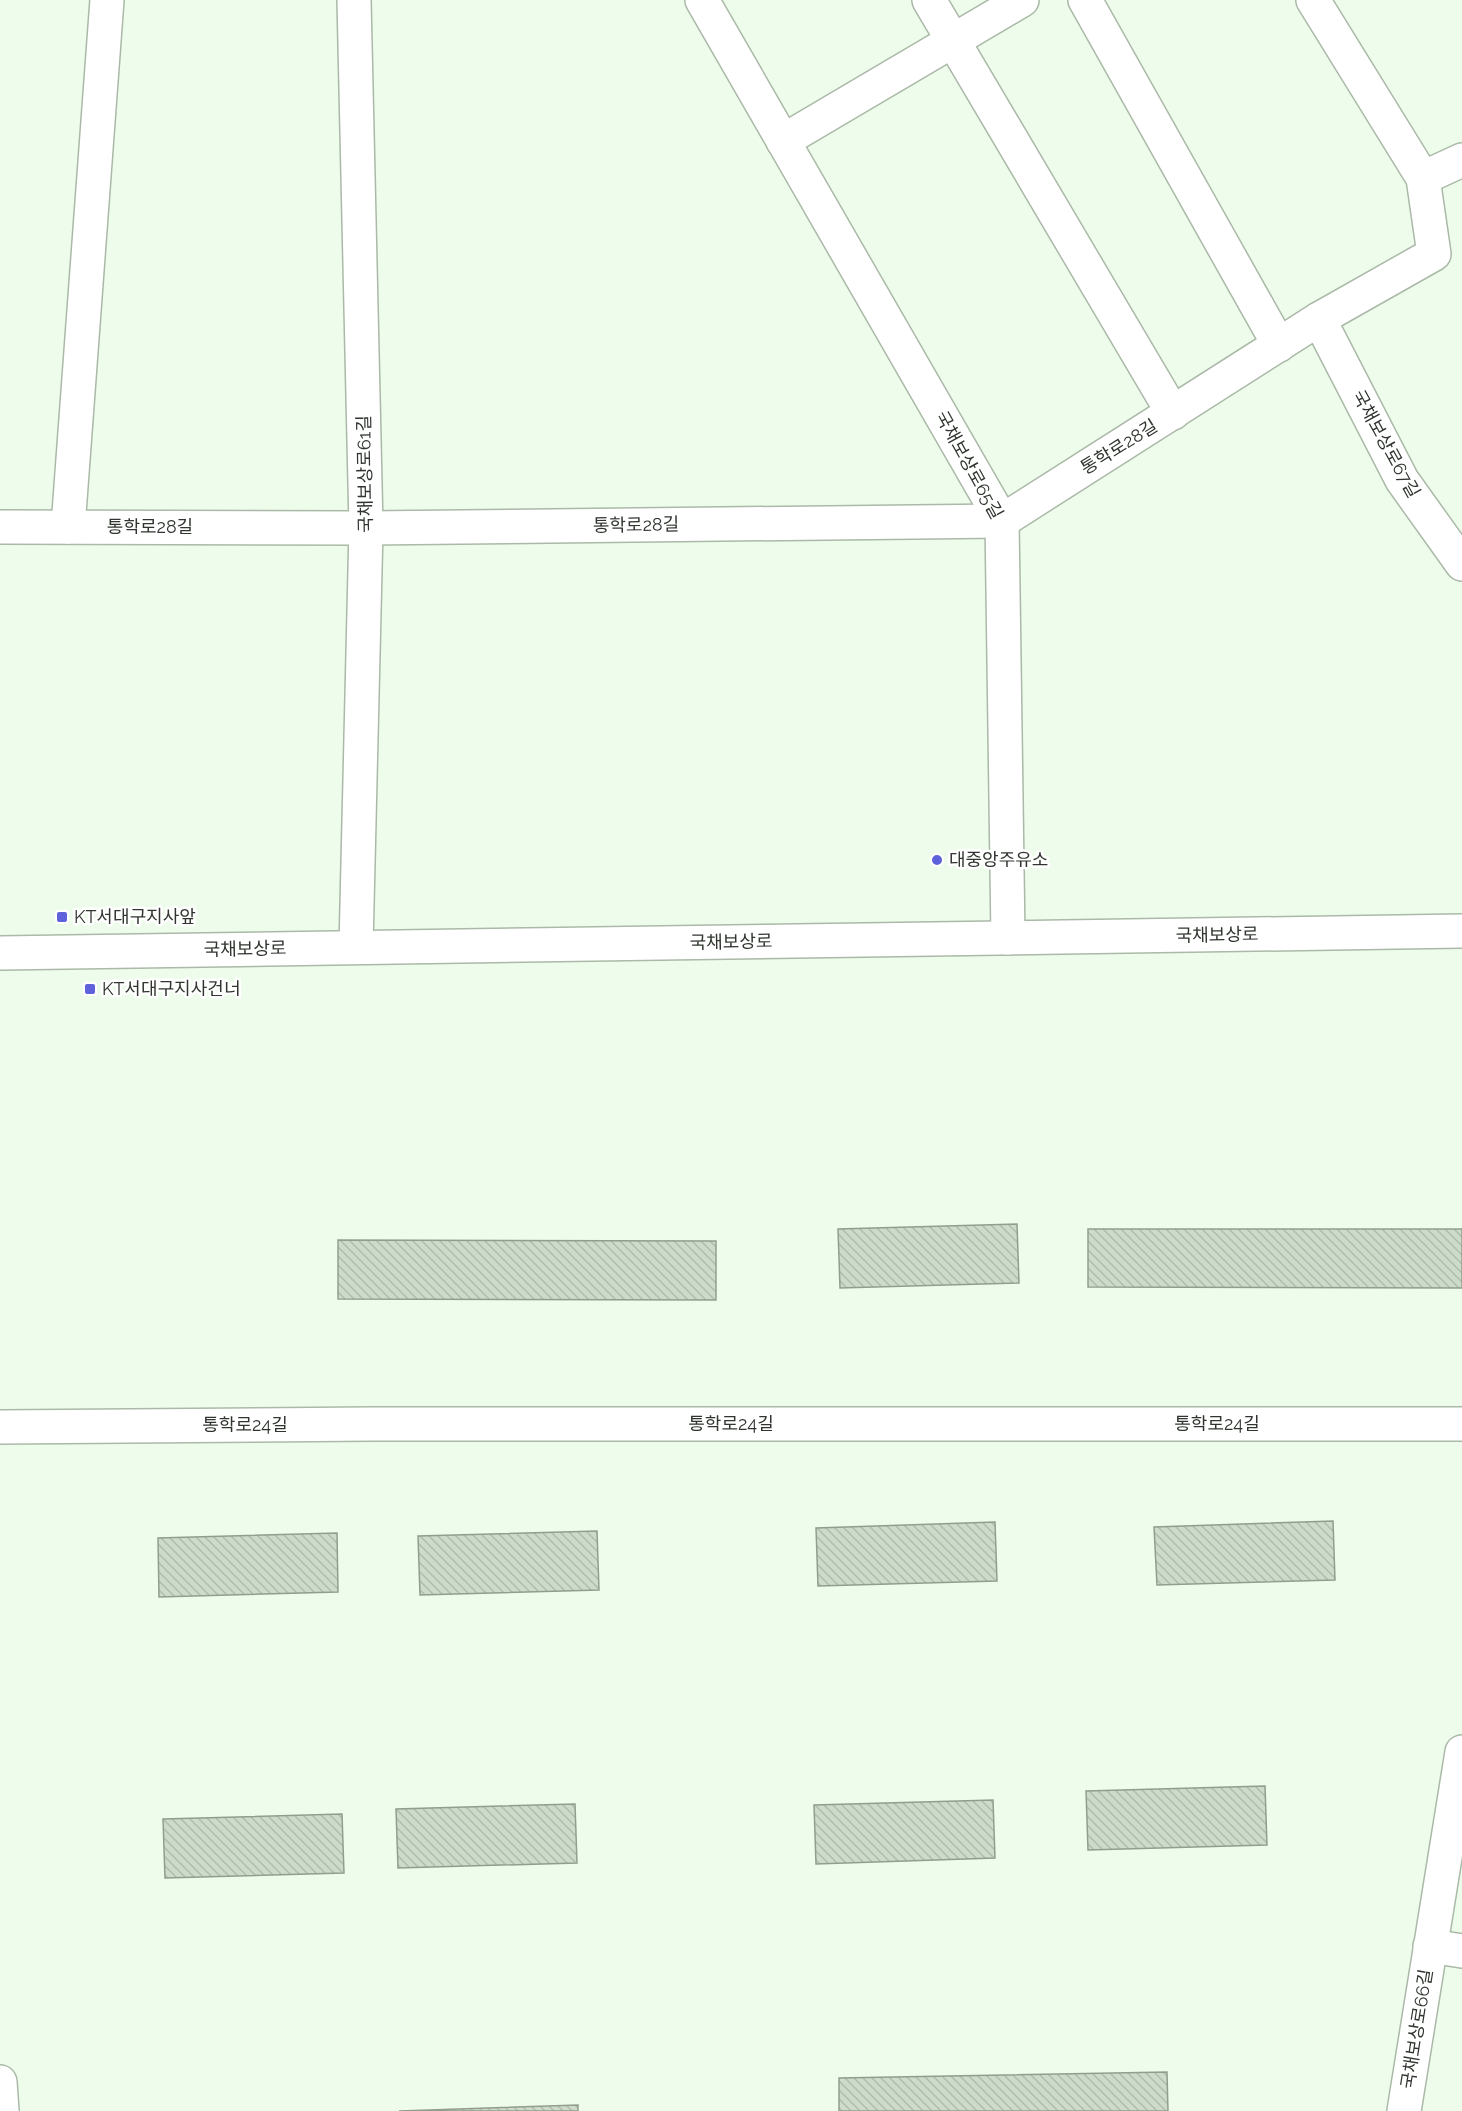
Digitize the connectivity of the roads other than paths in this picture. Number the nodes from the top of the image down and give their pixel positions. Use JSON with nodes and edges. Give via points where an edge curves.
{"nodes":[{"id":1,"x":107,"y":0,"type":"edge"},
{"id":2,"x":354,"y":0,"type":"edge"},
{"id":3,"x":702,"y":0,"type":"edge"},
{"id":4,"x":929,"y":0,"type":"edge"},
{"id":5,"x":1022,"y":0,"type":"edge"},
{"id":6,"x":1086,"y":0,"type":"edge"},
{"id":7,"x":1313,"y":0,"type":"edge"},
{"id":8,"x":953,"y":41,"type":"junction"},
{"id":9,"x":783,"y":141,"type":"junction"},
{"id":10,"x":1462,"y":160,"type":"edge"},
{"id":11,"x":1423,"y":178,"type":"junction"},
{"id":12,"x":1319,"y":320,"type":"junction"},
{"id":13,"x":1279,"y":345,"type":"junction"},
{"id":14,"x":1173,"y":412,"type":"junction"},
{"id":15,"x":1002,"y":521,"type":"junction"},
{"id":16,"x":0,"y":527,"type":"edge"},
{"id":17,"x":68,"y":527,"type":"junction"},
{"id":18,"x":366,"y":528,"type":"junction"},
{"id":19,"x":1462,"y":564,"type":"edge"},
{"id":20,"x":1462,"y":931,"type":"edge"},
{"id":21,"x":1008,"y":938,"type":"junction"},
{"id":22,"x":356,"y":947,"type":"junction"},
{"id":23,"x":0,"y":953,"type":"edge"},
{"id":24,"x":1462,"y":1424,"type":"edge"},
{"id":25,"x":0,"y":1427,"type":"edge"},
{"id":26,"x":1462,"y":1752,"type":"edge"},
{"id":27,"x":1430,"y":1946,"type":"junction"},
{"id":28,"x":1462,"y":1951,"type":"edge"},
{"id":29,"x":0,"y":2082,"type":"edge"},
{"id":30,"x":2,"y":2111,"type":"edge"},
{"id":31,"x":1404,"y":2111,"type":"edge"}],
"edges":[{"from":1,"to":17,"type":"street"},
{"from":2,"to":18,"type":"street","name":"국채보상로61길"},
{"from":3,"to":9,"type":"street","name":"국채보상로65길"},
{"from":4,"to":8,"type":"street"},
{"from":5,"to":8,"type":"street"},
{"from":6,"to":13,"type":"street"},
{"from":7,"to":11,"type":"street","name":"통학로28길"},
{"from":8,"to":9,"type":"street"},
{"from":8,"to":14,"type":"street","name":"통학로28길"},
{"from":9,"to":15,"type":"street","name":"국채보상로65길"},
{"from":10,"to":11,"type":"street"},
{"from":11,"to":12,"type":"street","name":"통학로28길","via":[[1434,255]]},
{"from":12,"to":13,"type":"street","name":"통학로28길"},
{"from":12,"to":19,"type":"street","name":"국채보상로67길","via":[[1402,480]]},
{"from":13,"to":14,"type":"street","name":"통학로28길"},
{"from":14,"to":15,"type":"street","name":"통학로28길"},
{"from":15,"to":18,"type":"street","name":"통학로28길"},
{"from":15,"to":21,"type":"street","name":"국채보상로65길"},
{"from":16,"to":17,"type":"street","name":"통학로28길"},
{"from":17,"to":18,"type":"street","name":"통학로28길"},
{"from":18,"to":22,"type":"street","name":"국채보상로61길"},
{"from":20,"to":21,"type":"street","name":"국채보상로"},
{"from":21,"to":22,"type":"street","name":"국채보상로"},
{"from":22,"to":23,"type":"street","name":"국채보상로"},
{"from":24,"to":25,"type":"street","name":"통학로24길"},
{"from":26,"to":27,"type":"street","name":"국채보상로66길"},
{"from":27,"to":28,"type":"street","name":"국채보상로66길"},
{"from":27,"to":31,"type":"street","name":"국채보상로66길"},
{"from":29,"to":30,"type":"street"}]}
